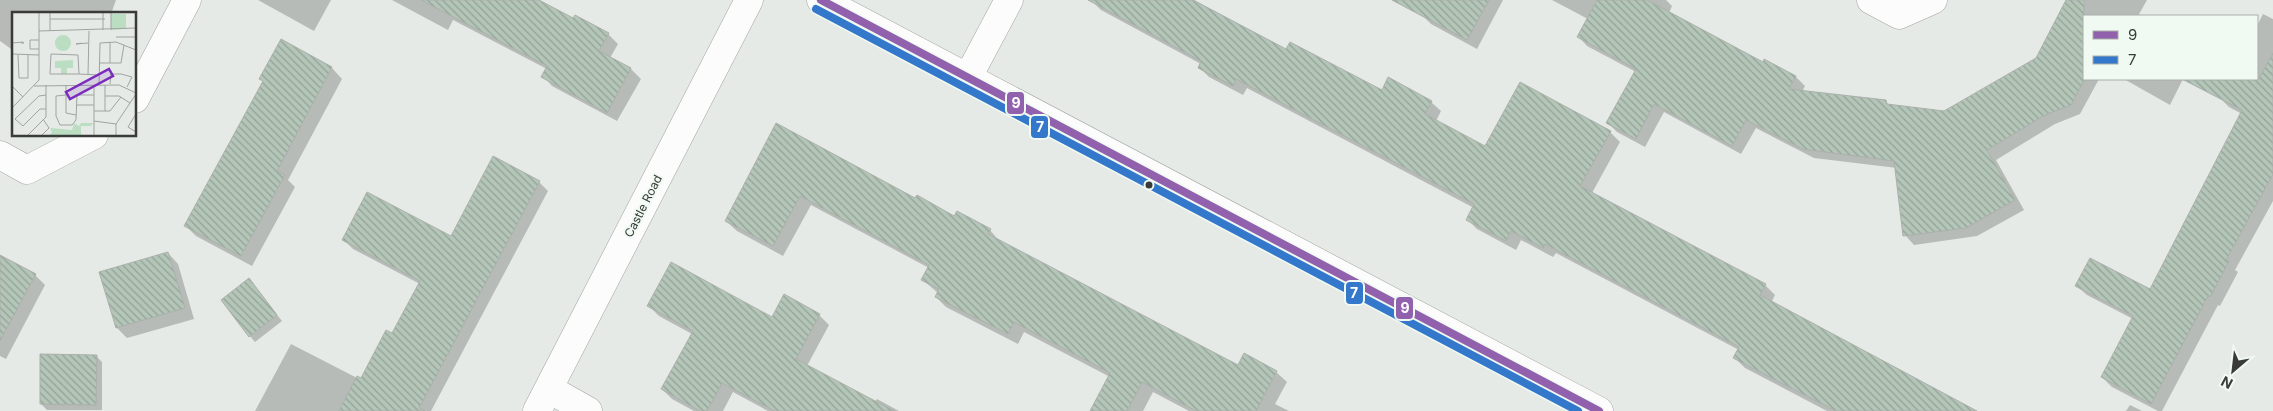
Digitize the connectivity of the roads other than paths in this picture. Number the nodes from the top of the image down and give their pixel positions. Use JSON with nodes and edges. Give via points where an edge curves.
{"nodes":[{"id":1,"x":186,"y":0,"type":"edge"},
{"id":2,"x":749,"y":0,"type":"edge"},
{"id":3,"x":821,"y":0,"type":"edge"},
{"id":4,"x":1009,"y":0,"type":"edge"},
{"id":5,"x":1871,"y":0,"type":"edge"},
{"id":6,"x":1933,"y":0,"type":"edge"},
{"id":7,"x":968,"y":77,"type":"junction"},
{"id":8,"x":136,"y":97,"type":"edge"},
{"id":9,"x":92,"y":136,"type":"edge"},
{"id":10,"x":0,"y":155,"type":"edge"},
{"id":11,"x":543,"y":400,"type":"edge"},
{"id":12,"x":588,"y":411,"type":"edge"},
{"id":13,"x":1599,"y":411,"type":"edge"}],
"edges":[{"from":1,"to":8,"type":"street"},
{"from":2,"to":11,"type":"street","name":"Castle Road"},
{"from":3,"to":7,"type":"street"},
{"from":4,"to":7,"type":"street"},
{"from":5,"to":6,"type":"street","via":[[1899,15]]},
{"from":7,"to":13,"type":"street"},
{"from":9,"to":10,"type":"street","via":[[27,170]]},
{"from":11,"to":12,"type":"street"}]}
